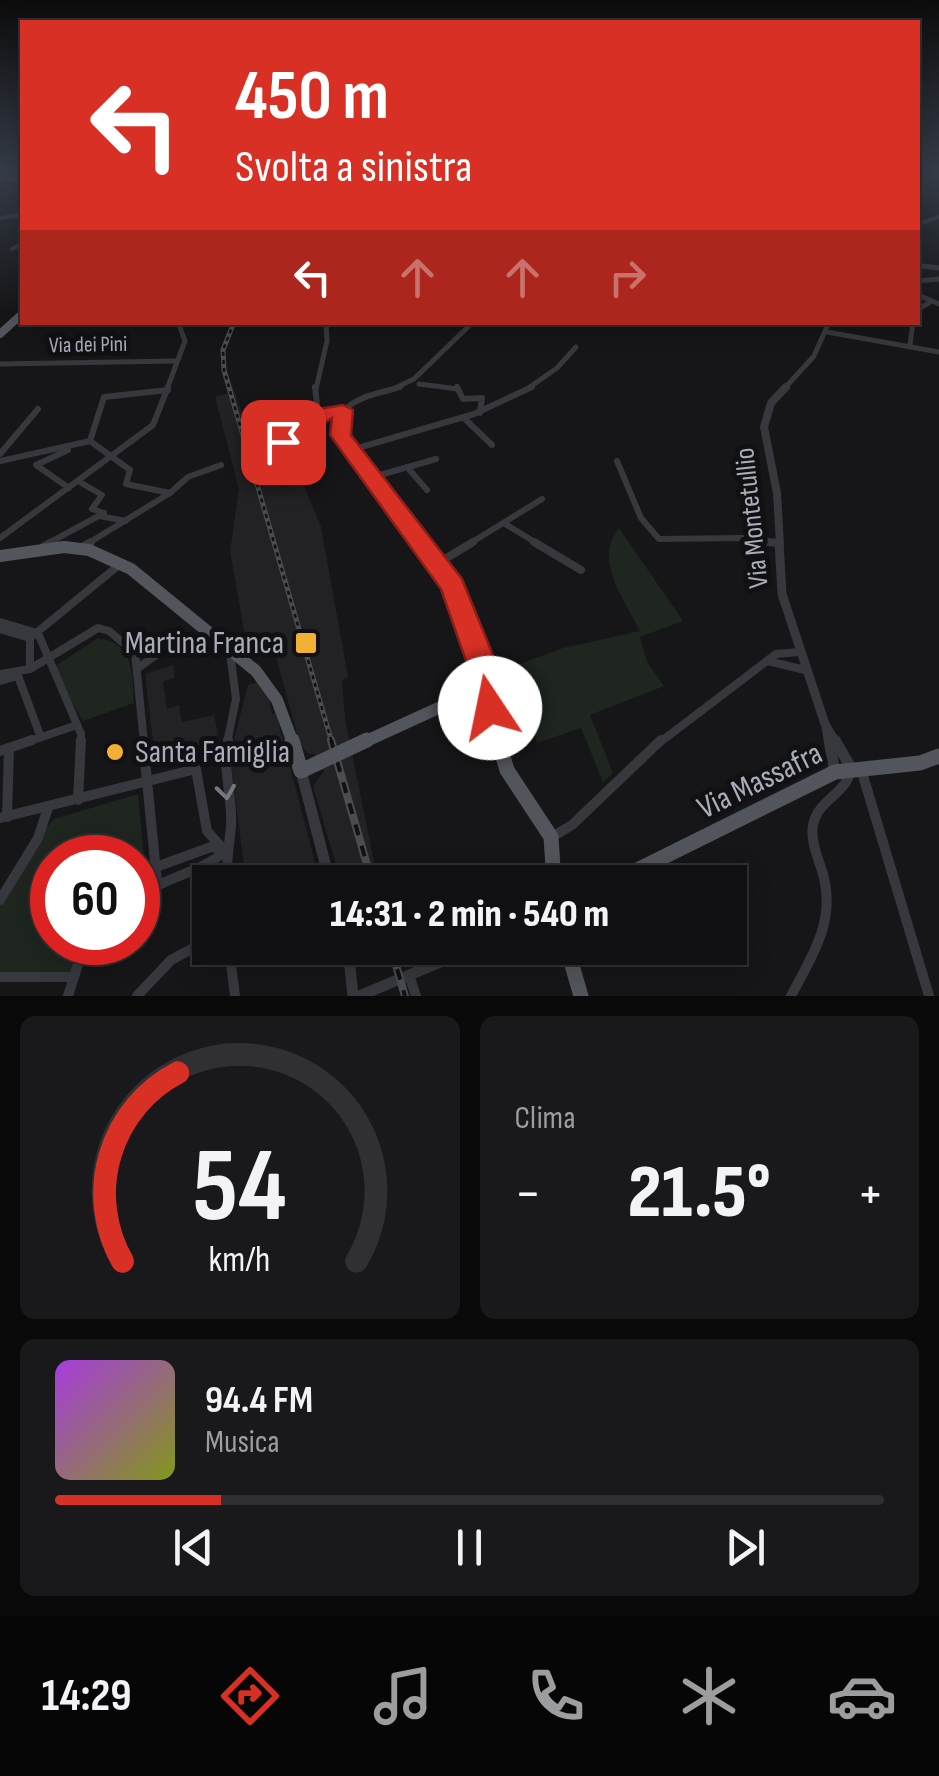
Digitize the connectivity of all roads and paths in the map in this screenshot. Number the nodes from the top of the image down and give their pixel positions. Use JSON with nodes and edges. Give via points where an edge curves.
{"nodes":[{"id":1,"x":20,"y":245,"type":"edge"},
{"id":2,"x":12,"y":249,"type":"dead end"},
{"id":3,"x":920,"y":281,"type":"edge"},
{"id":4,"x":939,"y":282,"type":"edge"},
{"id":5,"x":20,"y":316,"type":"edge"},
{"id":6,"x":179,"y":325,"type":"edge"},
{"id":7,"x":326,"y":325,"type":"edge"},
{"id":8,"x":468,"y":325,"type":"edge"},
{"id":9,"x":913,"y":325,"type":"edge"},
{"id":10,"x":828,"y":327,"type":"edge"},
{"id":11,"x":0,"y":334,"type":"edge"},
{"id":12,"x":910,"y":345,"type":"junction"},
{"id":13,"x":576,"y":347,"type":"dead end"},
{"id":14,"x":939,"y":352,"type":"edge"},
{"id":15,"x":176,"y":361,"type":"junction"},
{"id":16,"x":0,"y":364,"type":"edge"},
{"id":17,"x":418,"y":384,"type":"dead end"},
{"id":18,"x":168,"y":390,"type":"junction"},
{"id":19,"x":38,"y":409,"type":"dead end"},
{"id":20,"x":343,"y":410,"type":"junction"},
{"id":21,"x":480,"y":413,"type":"junction"},
{"id":22,"x":320,"y":414,"type":"junction"},
{"id":23,"x":464,"y":418,"type":"junction"},
{"id":24,"x":90,"y":441,"type":"junction"},
{"id":25,"x":72,"y":445,"type":"junction"},
{"id":26,"x":492,"y":445,"type":"dead end"},
{"id":27,"x":351,"y":450,"type":"junction"},
{"id":28,"x":268,"y":451,"type":"dead end"},
{"id":29,"x":111,"y":457,"type":"junction"},
{"id":30,"x":0,"y":458,"type":"edge"},
{"id":31,"x":436,"y":459,"type":"dead end"},
{"id":32,"x":616,"y":461,"type":"dead end"},
{"id":33,"x":221,"y":465,"type":"dead end"},
{"id":34,"x":407,"y":467,"type":"junction"},
{"id":35,"x":372,"y":477,"type":"junction"},
{"id":36,"x":78,"y":482,"type":"junction"},
{"id":37,"x":68,"y":488,"type":"junction"},
{"id":38,"x":427,"y":490,"type":"dead end"},
{"id":39,"x":170,"y":493,"type":"junction"},
{"id":40,"x":542,"y":498,"type":"dead end"},
{"id":41,"x":101,"y":514,"type":"junction"},
{"id":42,"x":127,"y":521,"type":"junction"},
{"id":43,"x":505,"y":524,"type":"junction"},
{"id":44,"x":4,"y":530,"type":"edge"},
{"id":45,"x":0,"y":538,"type":"edge"},
{"id":46,"x":776,"y":543,"type":"junction"},
{"id":47,"x":42,"y":547,"type":"junction"},
{"id":48,"x":80,"y":548,"type":"junction"},
{"id":49,"x":0,"y":556,"type":"edge"},
{"id":50,"x":124,"y":561,"type":"junction"},
{"id":51,"x":440,"y":562,"type":"junction"},
{"id":52,"x":582,"y":570,"type":"dead end"},
{"id":53,"x":0,"y":626,"type":"edge"},
{"id":54,"x":34,"y":635,"type":"junction"},
{"id":55,"x":178,"y":639,"type":"dead end"},
{"id":56,"x":229,"y":648,"type":"junction"},
{"id":57,"x":799,"y":652,"type":"junction"},
{"id":58,"x":49,"y":659,"type":"junction"},
{"id":59,"x":766,"y":661,"type":"junction"},
{"id":60,"x":138,"y":668,"type":"junction"},
{"id":61,"x":805,"y":670,"type":"junction"},
{"id":62,"x":23,"y":672,"type":"junction"},
{"id":63,"x":0,"y":678,"type":"edge"},
{"id":64,"x":486,"y":694,"type":"junction"},
{"id":65,"x":77,"y":726,"type":"junction"},
{"id":66,"x":40,"y":734,"type":"junction"},
{"id":67,"x":4,"y":749,"type":"edge"},
{"id":68,"x":939,"y":756,"type":"edge"},
{"id":69,"x":849,"y":769,"type":"junction"},
{"id":70,"x":301,"y":770,"type":"junction"},
{"id":71,"x":144,"y":780,"type":"junction"},
{"id":72,"x":78,"y":800,"type":"junction"},
{"id":73,"x":48,"y":807,"type":"junction"},
{"id":74,"x":4,"y":817,"type":"edge"},
{"id":75,"x":152,"y":835,"type":"edge"},
{"id":76,"x":551,"y":837,"type":"junction"},
{"id":77,"x":224,"y":851,"type":"junction"},
{"id":78,"x":225,"y":865,"type":"edge"},
{"id":79,"x":326,"y":865,"type":"edge"},
{"id":80,"x":553,"y":865,"type":"edge"},
{"id":81,"x":649,"y":865,"type":"edge"},
{"id":82,"x":160,"y":866,"type":"edge"},
{"id":83,"x":160,"y":881,"type":"edge"},
{"id":84,"x":0,"y":900,"type":"edge"},
{"id":85,"x":192,"y":949,"type":"edge"},
{"id":86,"x":76,"y":965,"type":"edge"},
{"id":87,"x":230,"y":965,"type":"edge"},
{"id":88,"x":351,"y":965,"type":"edge"},
{"id":89,"x":438,"y":965,"type":"edge"},
{"id":90,"x":573,"y":965,"type":"edge"},
{"id":91,"x":0,"y":977,"type":"edge"},
{"id":92,"x":72,"y":977,"type":"junction"},
{"id":93,"x":410,"y":978,"type":"junction"},
{"id":94,"x":68,"y":996,"type":"edge"},
{"id":95,"x":136,"y":996,"type":"edge"},
{"id":96,"x":235,"y":996,"type":"edge"},
{"id":97,"x":356,"y":996,"type":"edge"},
{"id":98,"x":416,"y":996,"type":"edge"},
{"id":99,"x":581,"y":996,"type":"edge"},
{"id":100,"x":792,"y":996,"type":"edge"},
{"id":101,"x":929,"y":996,"type":"edge"}],
"edges":[{"from":1,"to":2,"type":"street"},
{"from":3,"to":4,"type":"street"},
{"from":5,"to":11,"type":"main road"},
{"from":6,"to":15,"type":"street","via":[[185,341]]},
{"from":7,"to":22,"type":"street","via":[[315,383]]},
{"from":8,"to":20,"type":"street","via":[[419,376]]},
{"from":9,"to":12,"type":"street"},
{"from":10,"to":12,"type":"street"},
{"from":10,"to":46,"type":"street","name":"Via Montetullio","via":[[814,356],[765,416]]},
{"from":12,"to":14,"type":"street"},
{"from":13,"to":21,"type":"street","via":[[559,371]]},
{"from":15,"to":16,"type":"street","name":"Via dei Pini"},
{"from":15,"to":18,"type":"street"},
{"from":17,"to":21,"type":"street","via":[[456,386],[464,400],[482,398]]},
{"from":18,"to":24,"type":"street","via":[[104,397]]},
{"from":18,"to":29,"type":"street","via":[[153,425]]},
{"from":19,"to":30,"type":"street"},
{"from":20,"to":22,"type":"street"},
{"from":20,"to":27,"type":"street","via":[[340,435]]},
{"from":21,"to":23,"type":"street"},
{"from":22,"to":28,"type":"street"},
{"from":23,"to":26,"type":"street"},
{"from":23,"to":27,"type":"street"},
{"from":24,"to":25,"type":"street"},
{"from":24,"to":29,"type":"street"},
{"from":25,"to":30,"type":"street"},
{"from":25,"to":37,"type":"street","via":[[36,465]]},
{"from":27,"to":35,"type":"street"},
{"from":29,"to":36,"type":"street"},
{"from":29,"to":39,"type":"street","via":[[130,470],[126,484]]},
{"from":31,"to":34,"type":"street"},
{"from":32,"to":46,"type":"street","via":[[626,474],[636,519],[658,540]]},
{"from":33,"to":39,"type":"street","via":[[188,476]]},
{"from":34,"to":35,"type":"street"},
{"from":34,"to":38,"type":"street"},
{"from":35,"to":51,"type":"street"},
{"from":36,"to":37,"type":"street"},
{"from":36,"to":41,"type":"street","via":[[102,495],[92,509]]},
{"from":37,"to":44,"type":"street"},
{"from":39,"to":42,"type":"street"},
{"from":40,"to":43,"type":"street"},
{"from":41,"to":42,"type":"street"},
{"from":41,"to":47,"type":"street"},
{"from":42,"to":48,"type":"street"},
{"from":43,"to":51,"type":"street"},
{"from":43,"to":52,"type":"street"},
{"from":44,"to":45,"type":"street"},
{"from":46,"to":57,"type":"street","name":"Via Montetullio"},
{"from":47,"to":48,"type":"main road"},
{"from":47,"to":49,"type":"main road"},
{"from":48,"to":50,"type":"main road"},
{"from":50,"to":54,"type":"street"},
{"from":50,"to":56,"type":"main road"},
{"from":51,"to":64,"type":"street"},
{"from":53,"to":54,"type":"street"},
{"from":54,"to":58,"type":"street"},
{"from":54,"to":62,"type":"street"},
{"from":55,"to":60,"type":"street"},
{"from":56,"to":70,"type":"main road","via":[[272,689]]},
{"from":56,"to":77,"type":"street","one_way":true,"via":[[236,699],[223,766],[231,826]]},
{"from":57,"to":59,"type":"street"},
{"from":57,"to":61,"type":"street","name":"Via Montetullio"},
{"from":58,"to":60,"type":"street","via":[[98,628],[135,653]]},
{"from":58,"to":62,"type":"street"},
{"from":58,"to":65,"type":"street"},
{"from":59,"to":61,"type":"street"},
{"from":59,"to":76,"type":"street","via":[[666,736],[572,826]]},
{"from":60,"to":71,"type":"street"},
{"from":61,"to":69,"type":"street","name":"Via Montetullio"},
{"from":62,"to":63,"type":"street"},
{"from":62,"to":66,"type":"street"},
{"from":64,"to":70,"type":"main road","bridge":true,"via":[[456,700]]},
{"from":64,"to":76,"type":"main road","via":[[507,770]]},
{"from":65,"to":66,"type":"street"},
{"from":65,"to":72,"type":"street"},
{"from":66,"to":67,"type":"street"},
{"from":67,"to":74,"type":"street"},
{"from":68,"to":69,"type":"main road","name":"Via Massafra"},
{"from":69,"to":81,"type":"main road","name":"Via Massafra"},
{"from":69,"to":100,"type":"street","via":[[850,783],[814,814],[826,919]]},
{"from":69,"to":101,"type":"street"},
{"from":70,"to":79,"type":"street"},
{"from":71,"to":72,"type":"street"},
{"from":71,"to":75,"type":"street"},
{"from":71,"to":77,"type":"street","via":[[196,769],[207,831]]},
{"from":72,"to":73,"type":"street"},
{"from":73,"to":74,"type":"street"},
{"from":73,"to":84,"type":"street","via":[[38,838]]},
{"from":76,"to":80,"type":"main road"},
{"from":77,"to":78,"type":"street"},
{"from":77,"to":82,"type":"street","via":[[212,847]]},
{"from":77,"to":83,"type":"street"},
{"from":85,"to":95,"type":"street"},
{"from":86,"to":92,"type":"street"},
{"from":87,"to":96,"type":"street"},
{"from":88,"to":97,"type":"street"},
{"from":89,"to":93,"type":"street"},
{"from":90,"to":99,"type":"main road"},
{"from":91,"to":92,"type":"street"},
{"from":92,"to":94,"type":"street"},
{"from":93,"to":97,"type":"street"},
{"from":93,"to":98,"type":"street"}]}
